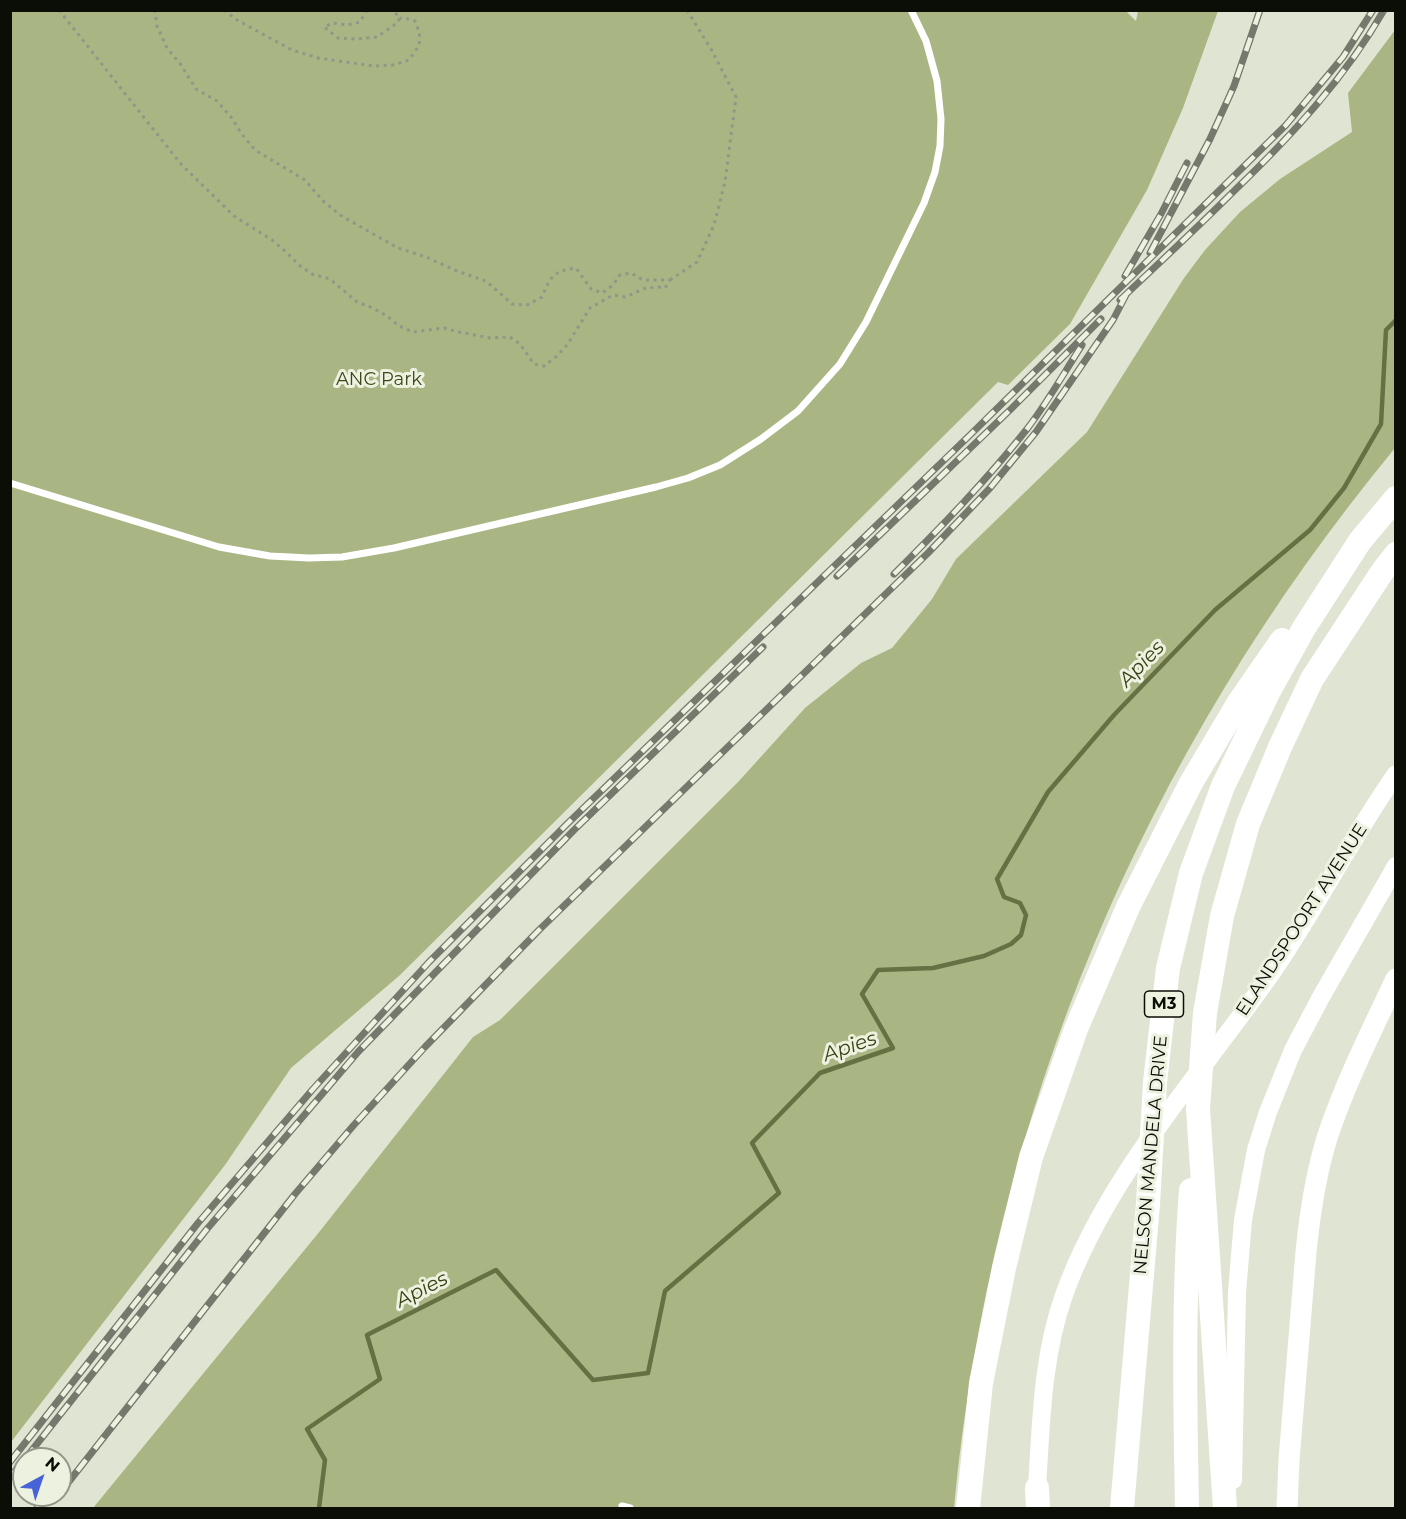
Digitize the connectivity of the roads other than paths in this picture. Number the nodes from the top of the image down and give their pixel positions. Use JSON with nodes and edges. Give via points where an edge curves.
{"nodes":[{"id":1,"x":912,"y":10,"type":"edge"},
{"id":2,"x":10,"y":483,"type":"edge"},
{"id":3,"x":1395,"y":498,"type":"edge"},
{"id":4,"x":1360,"y":541,"type":"junction"},
{"id":5,"x":1395,"y":555,"type":"edge"},
{"id":6,"x":1395,"y":774,"type":"edge"},
{"id":7,"x":1395,"y":866,"type":"edge"},
{"id":8,"x":1395,"y":979,"type":"edge"},
{"id":9,"x":1198,"y":1109,"type":"junction"},
{"id":10,"x":1036,"y":1502,"type":"edge"},
{"id":11,"x":623,"y":1509,"type":"edge"},
{"id":12,"x":630,"y":1509,"type":"edge"},
{"id":13,"x":968,"y":1509,"type":"edge"},
{"id":14,"x":1122,"y":1509,"type":"edge"},
{"id":15,"x":1187,"y":1509,"type":"edge"},
{"id":16,"x":1225,"y":1509,"type":"edge"},
{"id":17,"x":1233,"y":1509,"type":"edge"},
{"id":18,"x":1287,"y":1509,"type":"edge"}],
"edges":[{"from":1,"to":2,"type":"lane","via":[[937,81],[940,119],[940,146],[924,203],[866,322],[840,364],[798,411],[720,465],[656,487],[439,538],[342,557],[309,558],[219,547]]},
{"from":3,"to":4,"type":"highway","name":"NELSON MANDELA DRIVE","number":"M3"},
{"from":4,"to":13,"type":"highway","via":[[1300,613],[1239,702],[1191,783],[1128,907],[1077,1029],[1031,1157],[1004,1268],[981,1383]]},
{"from":4,"to":14,"type":"highway","name":"NELSON MANDELA DRIVE","number":"M3","via":[[1304,628],[1269,692],[1223,786],[1191,873],[1168,968]]},
{"from":5,"to":9,"type":"highway","number":"M3","via":[[1312,679],[1248,824],[1222,916],[1205,1012]]},
{"from":6,"to":10,"type":"main road","name":"ELANDSPOORT AVENUE","via":[[1274,969],[1133,1163],[1085,1247],[1064,1296],[1048,1362]]},
{"from":7,"to":17,"type":"main road","via":[[1293,1050],[1256,1150],[1243,1220],[1237,1292]]},
{"from":8,"to":18,"type":"main road","via":[[1342,1098],[1318,1173],[1306,1252]]},
{"from":9,"to":15,"type":"highway","via":[[1188,1233]]},
{"from":9,"to":16,"type":"highway","number":"M3"},
{"from":11,"to":12,"type":"lane","via":[[622,1506]]}]}
